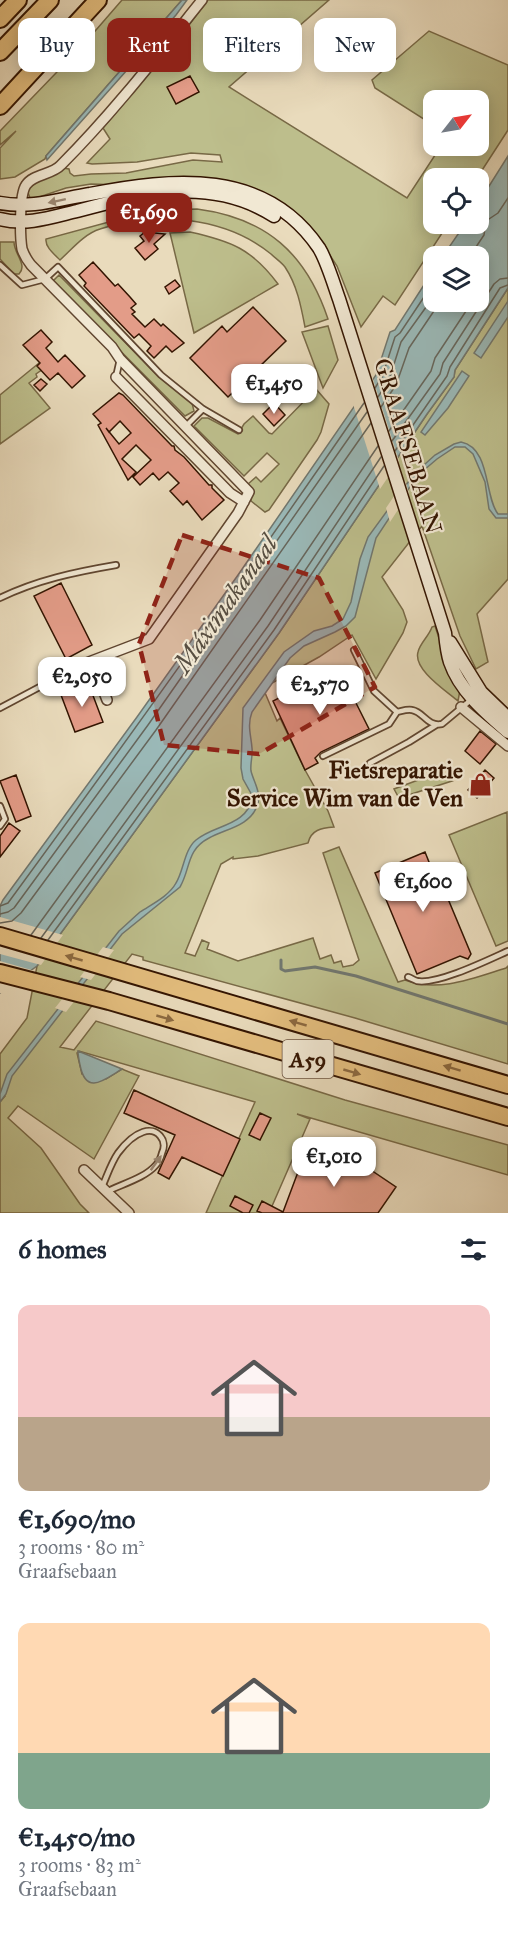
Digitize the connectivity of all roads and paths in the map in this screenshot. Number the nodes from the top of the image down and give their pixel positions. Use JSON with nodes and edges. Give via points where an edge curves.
{"nodes":[{"id":1,"x":18,"y":0,"type":"edge"},
{"id":2,"x":50,"y":0,"type":"edge"},
{"id":3,"x":98,"y":0,"type":"edge"},
{"id":4,"x":202,"y":0,"type":"edge"},
{"id":5,"x":0,"y":19,"type":"edge"},
{"id":6,"x":0,"y":52,"type":"edge"},
{"id":7,"x":0,"y":106,"type":"edge"},
{"id":8,"x":0,"y":203,"type":"edge"},
{"id":9,"x":22,"y":206,"type":"junction"},
{"id":10,"x":0,"y":219,"type":"edge"},
{"id":11,"x":22,"y":222,"type":"junction"},
{"id":12,"x":0,"y":265,"type":"edge"},
{"id":13,"x":328,"y":272,"type":"junction"},
{"id":14,"x":45,"y":279,"type":"junction"},
{"id":15,"x":120,"y":359,"type":"junction"},
{"id":16,"x":116,"y":377,"type":"joint"},
{"id":17,"x":204,"y":409,"type":"junction"},
{"id":18,"x":186,"y":426,"type":"junction"},
{"id":19,"x":238,"y":430,"type":"dead end"},
{"id":20,"x":244,"y":502,"type":"junction"},
{"id":21,"x":116,"y":565,"type":"dead end"},
{"id":22,"x":0,"y":598,"type":"edge"},
{"id":23,"x":354,"y":650,"type":"dead end"},
{"id":24,"x":92,"y":661,"type":"junction"},
{"id":25,"x":81,"y":665,"type":"joint"},
{"id":26,"x":477,"y":695,"type":"junction"},
{"id":27,"x":106,"y":700,"type":"dead end"},
{"id":28,"x":461,"y":707,"type":"junction"},
{"id":29,"x":0,"y":708,"type":"edge"},
{"id":30,"x":397,"y":712,"type":"junction"},
{"id":31,"x":508,"y":718,"type":"edge"},
{"id":32,"x":436,"y":725,"type":"junction"},
{"id":33,"x":508,"y":732,"type":"edge"},
{"id":34,"x":508,"y":746,"type":"edge"},
{"id":35,"x":323,"y":756,"type":"dead end"},
{"id":36,"x":370,"y":763,"type":"dead end"},
{"id":37,"x":0,"y":806,"type":"edge"},
{"id":38,"x":0,"y":826,"type":"edge"},
{"id":39,"x":0,"y":936,"type":"edge"},
{"id":40,"x":508,"y":951,"type":"edge"},
{"id":41,"x":0,"y":973,"type":"edge"},
{"id":42,"x":408,"y":977,"type":"dead end"},
{"id":43,"x":508,"y":1085,"type":"edge"},
{"id":44,"x":508,"y":1117,"type":"edge"},
{"id":45,"x":84,"y":1170,"type":"dead end"},
{"id":46,"x":104,"y":1189,"type":"junction"},
{"id":47,"x":129,"y":1213,"type":"edge"}],
"edges":[{"from":1,"to":5,"type":"highway"},
{"from":2,"to":6,"type":"highway"},
{"from":3,"to":7,"type":"highway"},
{"from":4,"to":9,"type":"street","via":[[60,167],[28,182]]},
{"from":8,"to":9,"type":"main road","name":"GRAAFSEBAAN"},
{"from":9,"to":11,"type":"street"},
{"from":13,"to":9,"type":"main road","name":"GRAAFSEBAAN","one_way":true,"via":[[320,249],[289,217],[252,195],[220,185],[162,184]]},
{"from":10,"to":11,"type":"main road","name":"GRAAFSEBAAN"},
{"from":11,"to":13,"type":"main road","name":"GRAAFSEBAAN","via":[[165,192],[209,192],[243,200],[274,216],[295,232]]},
{"from":11,"to":14,"type":"street","via":[[24,255]]},
{"from":12,"to":14,"type":"lane","via":[[22,285]]},
{"from":13,"to":26,"type":"main road","name":"GRAAFSEBAAN","via":[[445,633],[451,665]]},
{"from":14,"to":15,"type":"street"},
{"from":14,"to":17,"type":"lane","via":[[58,267],[161,375]]},
{"from":15,"to":16,"type":"lane"},
{"from":15,"to":18,"type":"street"},
{"from":16,"to":20,"type":"street","via":[[230,493]]},
{"from":17,"to":18,"type":"lane"},
{"from":17,"to":19,"type":"lane"},
{"from":18,"to":20,"type":"street","via":[[249,492]]},
{"from":20,"to":24,"type":"street","via":[[149,639]]},
{"from":21,"to":22,"type":"lane","via":[[36,582]]},
{"from":23,"to":30,"type":"lane","via":[[374,691]]},
{"from":24,"to":25,"type":"street"},
{"from":24,"to":27,"type":"street"},
{"from":25,"to":29,"type":"lane"},
{"from":26,"to":28,"type":"lane"},
{"from":26,"to":31,"type":"main road","name":"GRAAFSEBAAN"},
{"from":26,"to":33,"type":"main road","name":"GRAAFSEBAAN","via":[[483,710]]},
{"from":28,"to":32,"type":"lane"},
{"from":28,"to":34,"type":"street"},
{"from":30,"to":32,"type":"lane","via":[[418,712]]},
{"from":30,"to":35,"type":"lane","via":[[389,724]]},
{"from":32,"to":36,"type":"lane"},
{"from":37,"to":38,"type":"lane","via":[[5,819]]},
{"from":43,"to":39,"type":"highway","number":"A59","one_way":true},
{"from":40,"to":42,"type":"lane","via":[[428,981]]},
{"from":41,"to":44,"type":"highway","number":"A59","one_way":true},
{"from":45,"to":46,"type":"street"},
{"from":46,"to":46,"type":"lane","one_way":true,"via":[[148,1172],[158,1164],[165,1146],[159,1134],[142,1132],[126,1144],[117,1154]]},
{"from":46,"to":47,"type":"street"}]}
